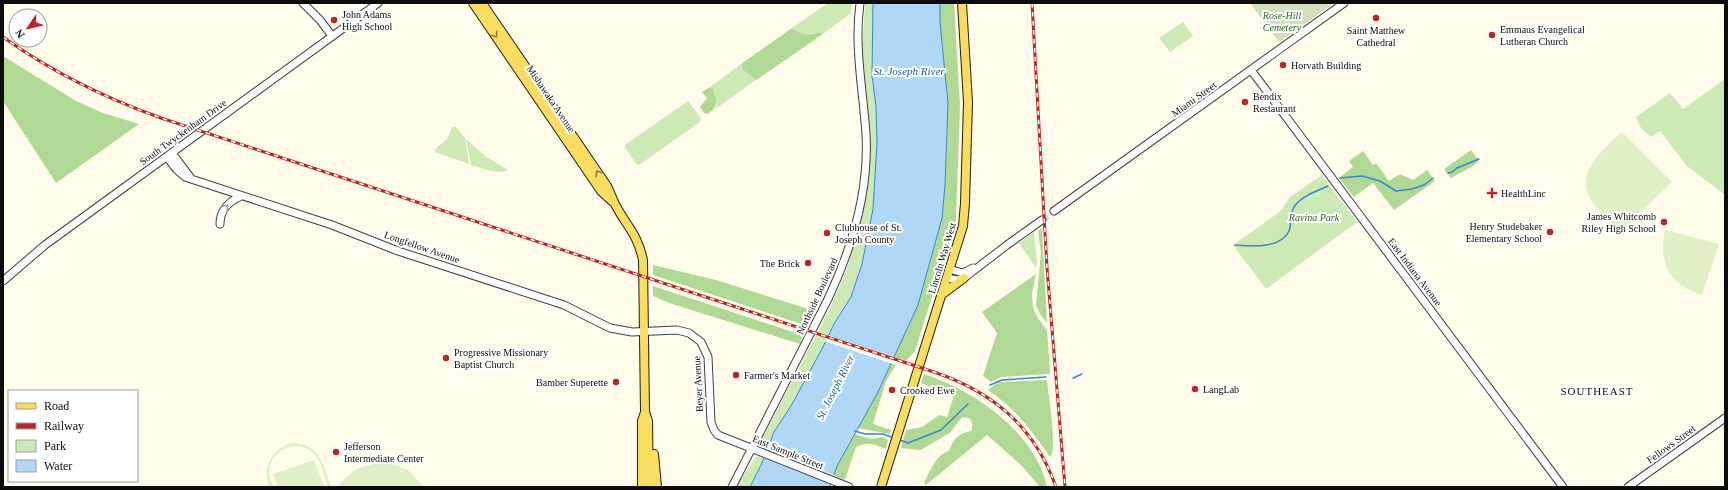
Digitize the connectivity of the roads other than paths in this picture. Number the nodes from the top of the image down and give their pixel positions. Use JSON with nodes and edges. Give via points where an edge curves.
{"nodes":[{"id":1,"x":303,"y":3,"type":"edge"},
{"id":2,"x":378,"y":3,"type":"edge"},
{"id":3,"x":473,"y":3,"type":"edge"},
{"id":4,"x":482,"y":3,"type":"edge"},
{"id":5,"x":860,"y":3,"type":"edge"},
{"id":6,"x":962,"y":3,"type":"edge"},
{"id":7,"x":1344,"y":3,"type":"edge"},
{"id":8,"x":332,"y":36,"type":"junction"},
{"id":9,"x":1251,"y":70,"type":"junction"},
{"id":10,"x":169,"y":155,"type":"junction"},
{"id":11,"x":241,"y":196,"type":"junction"},
{"id":12,"x":615,"y":204,"type":"junction"},
{"id":13,"x":1054,"y":212,"type":"tunnel mouth"},
{"id":14,"x":1042,"y":220,"type":"tunnel mouth"},
{"id":15,"x":220,"y":224,"type":"dead end"},
{"id":16,"x":986,"y":261,"type":"junction"},
{"id":17,"x":948,"y":274,"type":"junction"},
{"id":18,"x":964,"y":278,"type":"junction"},
{"id":19,"x":3,"y":282,"type":"edge"},
{"id":20,"x":941,"y":295,"type":"junction"},
{"id":21,"x":644,"y":332,"type":"junction"},
{"id":22,"x":645,"y":412,"type":"junction"},
{"id":23,"x":1725,"y":418,"type":"edge"},
{"id":24,"x":648,"y":427,"type":"junction"},
{"id":25,"x":720,"y":436,"type":"joint"},
{"id":26,"x":751,"y":447,"type":"junction"},
{"id":27,"x":643,"y":465,"type":"junction"},
{"id":28,"x":846,"y":486,"type":"edge"},
{"id":29,"x":636,"y":487,"type":"edge"},
{"id":30,"x":642,"y":487,"type":"edge"},
{"id":31,"x":649,"y":487,"type":"edge"},
{"id":32,"x":656,"y":487,"type":"edge"},
{"id":33,"x":732,"y":487,"type":"edge"},
{"id":34,"x":880,"y":487,"type":"edge"},
{"id":35,"x":1563,"y":487,"type":"edge"},
{"id":36,"x":1628,"y":487,"type":"edge"}],
"edges":[{"from":1,"to":8,"type":"street"},
{"from":2,"to":8,"type":"street","name":"South Twyckenham Drive"},
{"from":3,"to":12,"type":"main road","name":"Mishawaka Avenue","one_way":true,"via":[[601,191]]},
{"from":12,"to":4,"type":"main road","name":"Mishawaka Avenue","one_way":true,"via":[[607,186]]},
{"from":5,"to":26,"type":"street","name":"Northside Boulevard","via":[[858,54],[866,150],[863,186],[855,227],[842,269],[831,293]]},
{"from":6,"to":17,"type":"main road","name":"Lincoln Way West","via":[[967,89],[965,203],[963,226]]},
{"from":7,"to":9,"type":"street","name":"Miami Street"},
{"from":8,"to":10,"type":"street","name":"South Twyckenham Drive"},
{"from":9,"to":13,"type":"street","name":"Miami Street"},
{"from":9,"to":35,"type":"street","name":"East Indiana Avenue"},
{"from":10,"to":11,"type":"street","name":"Longfellow Avenue","via":[[180,174]]},
{"from":10,"to":19,"type":"street","name":"South Twyckenham Drive","via":[[45,245]]},
{"from":15,"to":11,"type":"street","one_way":true,"via":[[223,209]]},
{"from":11,"to":21,"type":"street","name":"Longfellow Avenue","via":[[564,305],[610,328]]},
{"from":12,"to":21,"type":"main road","name":"Mishawaka Avenue","via":[[632,229],[643,260]]},
{"from":14,"to":16,"type":"street"},
{"from":16,"to":17,"type":"street","via":[[963,273]]},
{"from":16,"to":18,"type":"street"},
{"from":17,"to":18,"type":"street","via":[[957,280]]},
{"from":17,"to":20,"type":"main road","name":"Lincoln Way West"},
{"from":18,"to":20,"type":"main road"},
{"from":20,"to":34,"type":"main road","name":"Lincoln Way West"},
{"from":21,"to":22,"type":"main road","name":"Mishawaka Avenue"},
{"from":21,"to":25,"type":"street","name":"Beyer Avenue","via":[[682,331],[701,342],[708,356],[711,422]]},
{"from":22,"to":24,"type":"main road","name":"Mishawaka Avenue"},
{"from":22,"to":27,"type":"main road","name":"Mishawaka Avenue","via":[[642,421]]},
{"from":23,"to":36,"type":"street","name":"Fellows Street"},
{"from":24,"to":31,"type":"main road"},
{"from":24,"to":32,"type":"main road","via":[[654,452]]},
{"from":25,"to":26,"type":"street","name":"East Sample Street"},
{"from":26,"to":28,"type":"street","name":"East Sample Street"},
{"from":26,"to":33,"type":"street","name":"Northside Boulevard"},
{"from":27,"to":29,"type":"main road"},
{"from":27,"to":30,"type":"main road","name":"Mishawaka Avenue"}]}
